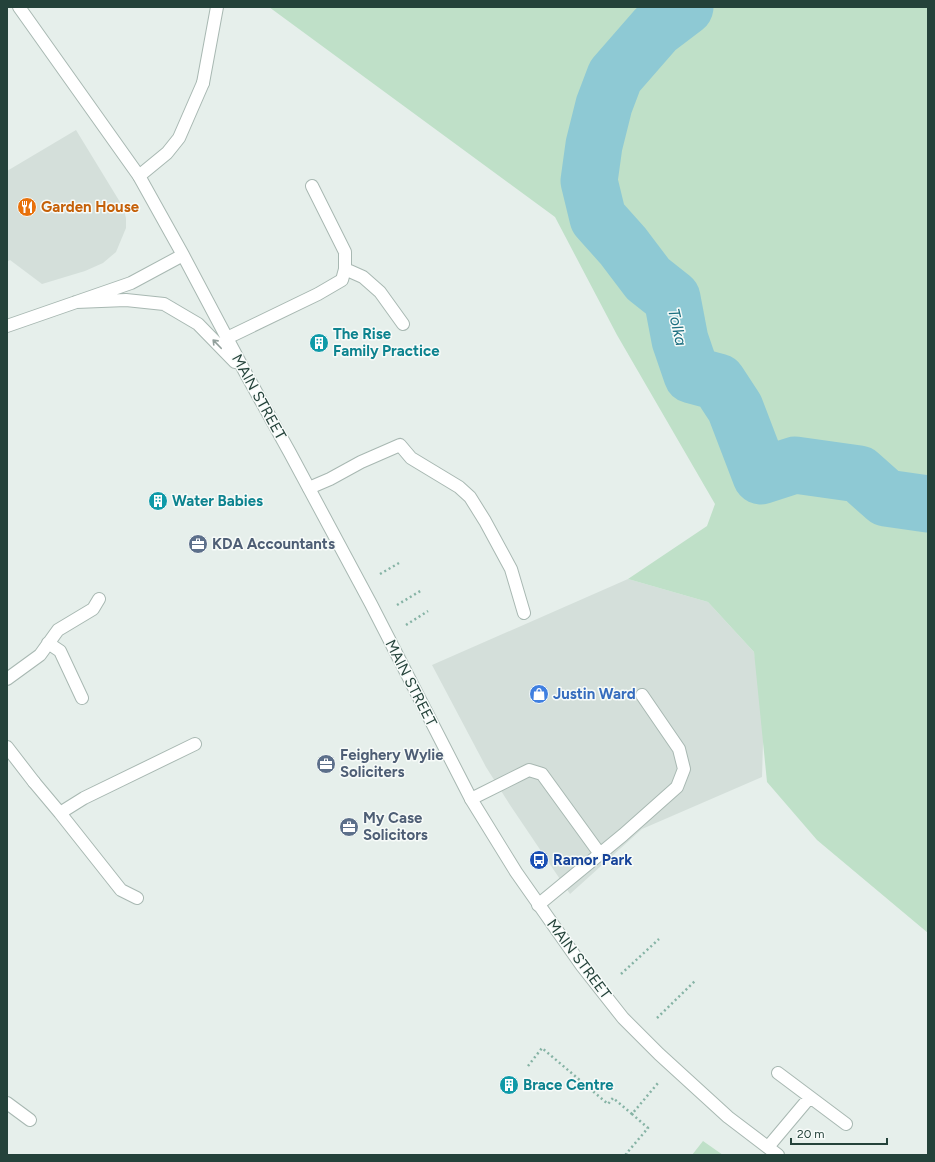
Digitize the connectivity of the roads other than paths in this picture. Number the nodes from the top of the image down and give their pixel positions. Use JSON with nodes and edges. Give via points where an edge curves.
{"nodes":[{"id":1,"x":19,"y":7,"type":"edge"},
{"id":2,"x":217,"y":7,"type":"edge"},
{"id":3,"x":139,"y":176,"type":"junction"},
{"id":4,"x":312,"y":186,"type":"dead end"},
{"id":5,"x":183,"y":255,"type":"junction"},
{"id":6,"x":345,"y":270,"type":"junction"},
{"id":7,"x":76,"y":302,"type":"junction"},
{"id":8,"x":403,"y":324,"type":"dead end"},
{"id":9,"x":7,"y":326,"type":"edge"},
{"id":10,"x":227,"y":338,"type":"junction"},
{"id":11,"x":244,"y":372,"type":"junction"},
{"id":12,"x":309,"y":488,"type":"junction"},
{"id":13,"x":99,"y":598,"type":"dead end"},
{"id":14,"x":524,"y":613,"type":"dead end"},
{"id":15,"x":48,"y":643,"type":"junction"},
{"id":16,"x":7,"y":679,"type":"edge"},
{"id":17,"x":642,"y":695,"type":"dead end"},
{"id":18,"x":82,"y":698,"type":"dead end"},
{"id":19,"x":194,"y":744,"type":"dead end"},
{"id":20,"x":7,"y":747,"type":"edge"},
{"id":21,"x":471,"y":799,"type":"junction"},
{"id":22,"x":60,"y":813,"type":"junction"},
{"id":23,"x":600,"y":854,"type":"junction"},
{"id":24,"x":137,"y":898,"type":"dead end"},
{"id":25,"x":538,"y":905,"type":"junction"},
{"id":26,"x":778,"y":1074,"type":"dead end"},
{"id":27,"x":810,"y":1097,"type":"junction"},
{"id":28,"x":7,"y":1102,"type":"edge"},
{"id":29,"x":30,"y":1120,"type":"dead end"},
{"id":30,"x":846,"y":1124,"type":"dead end"},
{"id":31,"x":768,"y":1148,"type":"junction"},
{"id":32,"x":778,"y":1155,"type":"edge"}],
"edges":[{"from":1,"to":3,"type":"street","name":"MAIN STREET"},
{"from":2,"to":3,"type":"street","via":[[203,83],[179,138],[167,153]]},
{"from":3,"to":5,"type":"street","name":"MAIN STREET"},
{"from":4,"to":6,"type":"street","via":[[345,252]]},
{"from":5,"to":7,"type":"street","via":[[131,283]]},
{"from":5,"to":10,"type":"street","name":"MAIN STREET"},
{"from":6,"to":8,"type":"street","via":[[363,277],[380,292]]},
{"from":6,"to":10,"type":"street","via":[[342,280],[318,294]]},
{"from":7,"to":9,"type":"street"},
{"from":11,"to":7,"type":"street","one_way":true,"via":[[198,324],[164,304],[126,300]]},
{"from":10,"to":11,"type":"street","name":"MAIN STREET"},
{"from":11,"to":12,"type":"street","name":"MAIN STREET"},
{"from":12,"to":14,"type":"street","via":[[400,445],[411,458],[459,487],[470,497],[486,521],[511,569]]},
{"from":12,"to":21,"type":"street","name":"MAIN STREET"},
{"from":13,"to":15,"type":"street","via":[[93,609],[58,630]]},
{"from":15,"to":16,"type":"street","via":[[40,655]]},
{"from":15,"to":18,"type":"street","via":[[60,651]]},
{"from":17,"to":23,"type":"street","via":[[679,749],[684,769],[677,787]]},
{"from":19,"to":22,"type":"street","via":[[84,798]]},
{"from":20,"to":22,"type":"street"},
{"from":21,"to":23,"type":"street","via":[[529,770],[542,774]]},
{"from":21,"to":25,"type":"street","name":"MAIN STREET"},
{"from":22,"to":24,"type":"street","via":[[121,890]]},
{"from":23,"to":25,"type":"street"},
{"from":25,"to":31,"type":"street","name":"MAIN STREET","via":[[623,1018],[728,1117]]},
{"from":26,"to":27,"type":"street"},
{"from":27,"to":30,"type":"street"},
{"from":27,"to":31,"type":"street"},
{"from":28,"to":29,"type":"street"},
{"from":31,"to":32,"type":"street","name":"MAIN STREET"}]}
